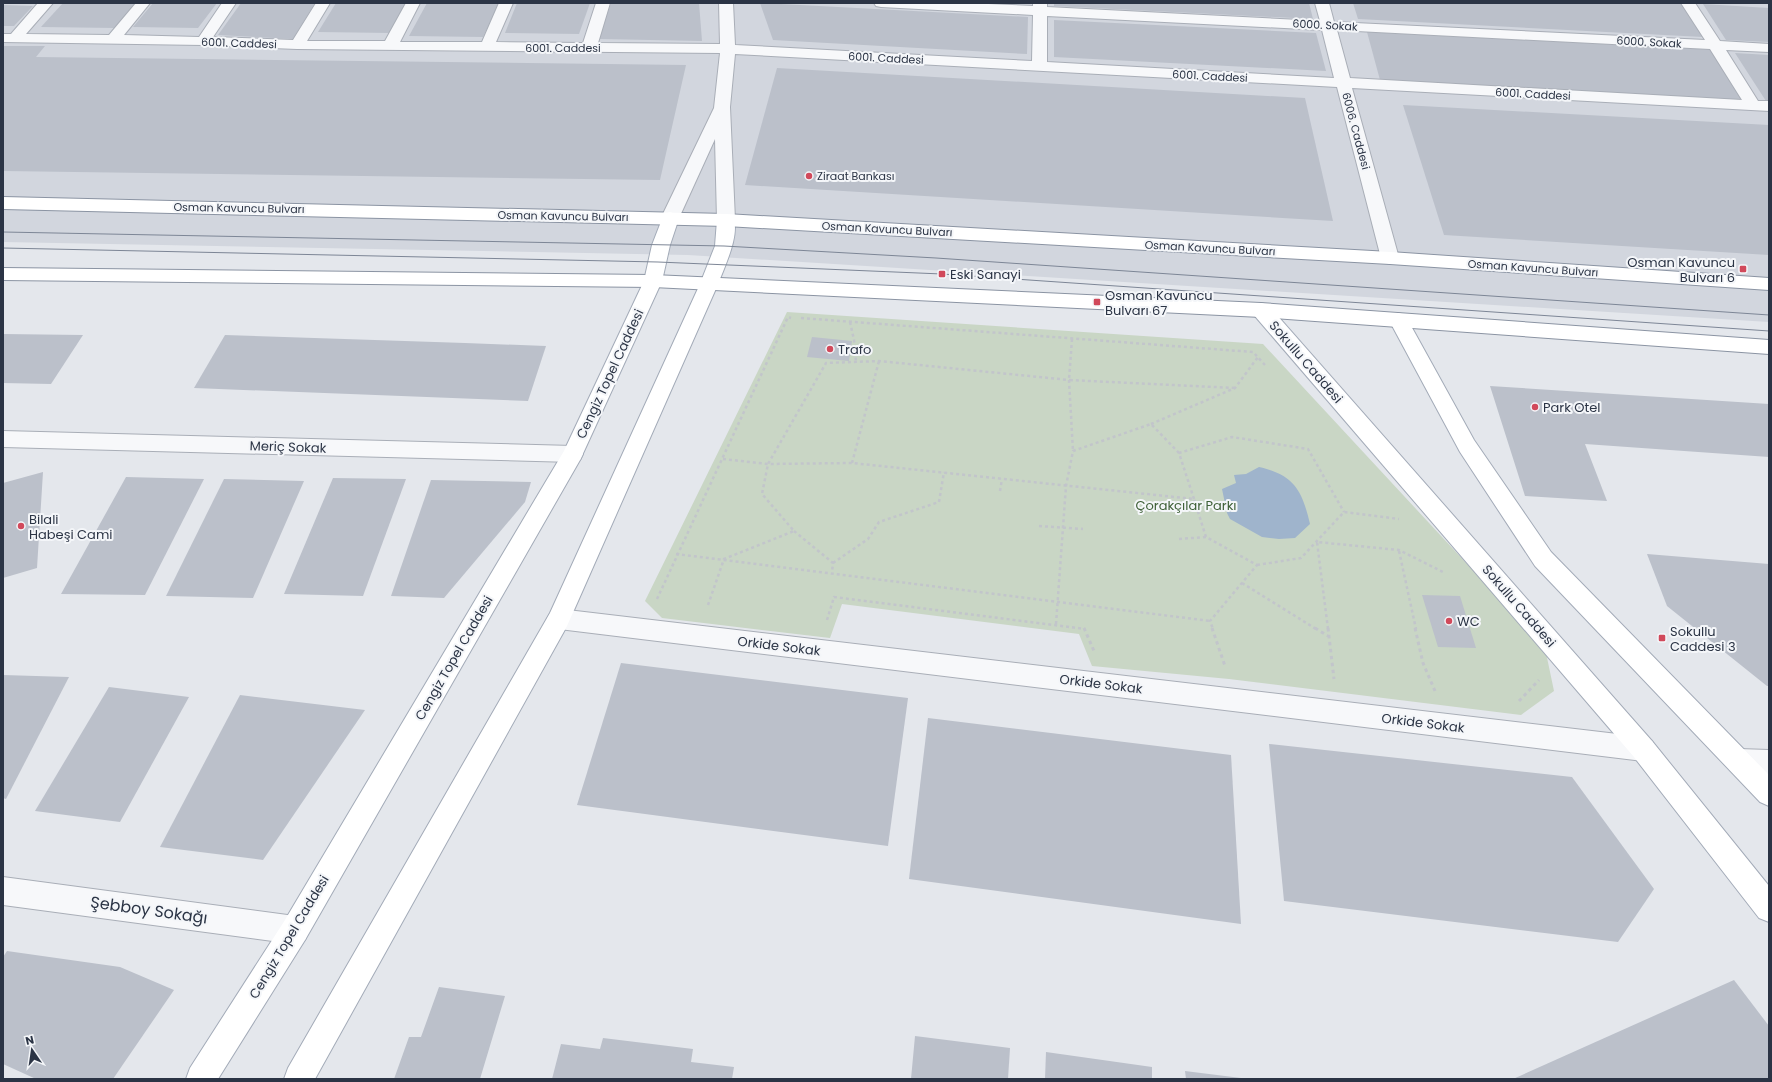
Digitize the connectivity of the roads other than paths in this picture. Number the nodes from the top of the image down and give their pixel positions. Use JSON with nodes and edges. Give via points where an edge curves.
{"nodes":[{"id":1,"x":46,"y":3,"type":"edge"},
{"id":2,"x":143,"y":3,"type":"edge"},
{"id":3,"x":230,"y":3,"type":"edge"},
{"id":4,"x":323,"y":3,"type":"edge"},
{"id":5,"x":413,"y":3,"type":"edge"},
{"id":6,"x":506,"y":3,"type":"edge"},
{"id":7,"x":603,"y":3,"type":"edge"},
{"id":8,"x":726,"y":3,"type":"edge"},
{"id":9,"x":881,"y":3,"type":"edge"},
{"id":10,"x":1322,"y":3,"type":"edge"},
{"id":11,"x":1688,"y":3,"type":"edge"},
{"id":12,"x":1040,"y":7,"type":"edge"},
{"id":13,"x":1328,"y":25,"type":"junction"},
{"id":14,"x":9,"y":38,"type":"edge"},
{"id":15,"x":114,"y":40,"type":"junction"},
{"id":16,"x":203,"y":41,"type":"junction"},
{"id":17,"x":297,"y":46,"type":"junction"},
{"id":18,"x":390,"y":46,"type":"junction"},
{"id":19,"x":1715,"y":46,"type":"junction"},
{"id":20,"x":487,"y":47,"type":"junction"},
{"id":21,"x":589,"y":48,"type":"junction"},
{"id":22,"x":1769,"y":48,"type":"edge"},
{"id":23,"x":728,"y":49,"type":"junction"},
{"id":24,"x":1038,"y":67,"type":"junction"},
{"id":25,"x":1344,"y":83,"type":"junction"},
{"id":26,"x":722,"y":106,"type":"junction"},
{"id":27,"x":1754,"y":106,"type":"junction"},
{"id":28,"x":1769,"y":106,"type":"edge"},
{"id":29,"x":3,"y":203,"type":"edge"},
{"id":30,"x":670,"y":218,"type":"junction"},
{"id":31,"x":726,"y":220,"type":"junction"},
{"id":32,"x":1390,"y":258,"type":"junction"},
{"id":33,"x":3,"y":274,"type":"edge"},
{"id":34,"x":653,"y":281,"type":"junction"},
{"id":35,"x":709,"y":284,"type":"junction"},
{"id":36,"x":1769,"y":284,"type":"edge"},
{"id":37,"x":1261,"y":310,"type":"junction"},
{"id":38,"x":1398,"y":320,"type":"junction"},
{"id":39,"x":1769,"y":347,"type":"edge"},
{"id":40,"x":3,"y":439,"type":"edge"},
{"id":41,"x":573,"y":454,"type":"junction"},
{"id":42,"x":559,"y":620,"type":"junction"},
{"id":43,"x":1643,"y":749,"type":"junction"},
{"id":44,"x":1739,"y":761,"type":"junction"},
{"id":45,"x":1769,"y":762,"type":"edge"},
{"id":46,"x":1769,"y":793,"type":"edge"},
{"id":47,"x":3,"y":891,"type":"edge"},
{"id":48,"x":1769,"y":908,"type":"edge"},
{"id":49,"x":295,"y":930,"type":"junction"},
{"id":50,"x":201,"y":1079,"type":"edge"},
{"id":51,"x":299,"y":1079,"type":"edge"}],
"edges":[{"from":1,"to":14,"type":"street"},
{"from":2,"to":15,"type":"street"},
{"from":3,"to":16,"type":"street"},
{"from":4,"to":17,"type":"street"},
{"from":5,"to":18,"type":"street"},
{"from":6,"to":20,"type":"street"},
{"from":7,"to":21,"type":"street"},
{"from":8,"to":23,"type":"street"},
{"from":9,"to":12,"type":"street","name":"6000. Sokak"},
{"from":10,"to":13,"type":"street","name":"6006. Caddesi"},
{"from":11,"to":19,"type":"street"},
{"from":12,"to":13,"type":"street","name":"6000. Sokak"},
{"from":12,"to":24,"type":"street"},
{"from":13,"to":19,"type":"street","name":"6000. Sokak"},
{"from":13,"to":25,"type":"street","name":"6006. Caddesi"},
{"from":14,"to":15,"type":"street","name":"6001. Caddesi"},
{"from":15,"to":16,"type":"street","name":"6001. Caddesi"},
{"from":16,"to":17,"type":"street","name":"6001. Caddesi"},
{"from":17,"to":18,"type":"street","name":"6001. Caddesi"},
{"from":18,"to":20,"type":"street","name":"6001. Caddesi"},
{"from":19,"to":22,"type":"street","name":"6000. Sokak"},
{"from":19,"to":27,"type":"street"},
{"from":20,"to":21,"type":"street","name":"6001. Caddesi"},
{"from":21,"to":23,"type":"street","name":"6001. Caddesi"},
{"from":23,"to":24,"type":"street","name":"6001. Caddesi"},
{"from":23,"to":26,"type":"street"},
{"from":24,"to":25,"type":"street","name":"6001. Caddesi"},
{"from":25,"to":27,"type":"street","name":"6001. Caddesi"},
{"from":25,"to":32,"type":"street","name":"6006. Caddesi"},
{"from":26,"to":30,"type":"street"},
{"from":26,"to":31,"type":"street"},
{"from":27,"to":28,"type":"street","name":"6001. Caddesi"},
{"from":29,"to":30,"type":"main road","name":"Osman Kavuncu Bulvarı"},
{"from":30,"to":31,"type":"main road","name":"Osman Kavuncu Bulvarı"},
{"from":30,"to":34,"type":"main road","name":"Cengiz Topel Caddesi"},
{"from":31,"to":32,"type":"main road","name":"Osman Kavuncu Bulvarı"},
{"from":31,"to":35,"type":"main road","via":[[724,246]]},
{"from":32,"to":36,"type":"main road","name":"Osman Kavuncu Bulvarı"},
{"from":33,"to":34,"type":"main road"},
{"from":34,"to":35,"type":"main road"},
{"from":34,"to":41,"type":"main road","name":"Cengiz Topel Caddesi"},
{"from":35,"to":37,"type":"main road"},
{"from":35,"to":42,"type":"main road"},
{"from":37,"to":38,"type":"main road"},
{"from":37,"to":43,"type":"main road","name":"Sokullu Caddesi"},
{"from":38,"to":39,"type":"main road"},
{"from":38,"to":44,"type":"main road","via":[[1467,446],[1543,559]]},
{"from":40,"to":41,"type":"street","name":"Meriç Sokak"},
{"from":41,"to":49,"type":"main road","name":"Cengiz Topel Caddesi"},
{"from":42,"to":43,"type":"street","name":"Orkide Sokak"},
{"from":42,"to":51,"type":"main road"},
{"from":43,"to":48,"type":"main road","name":"Sokullu Caddesi"},
{"from":44,"to":45,"type":"street"},
{"from":44,"to":46,"type":"main road"},
{"from":47,"to":49,"type":"street","name":"Şebboy Sokağı"},
{"from":49,"to":50,"type":"main road","name":"Cengiz Topel Caddesi"}]}
